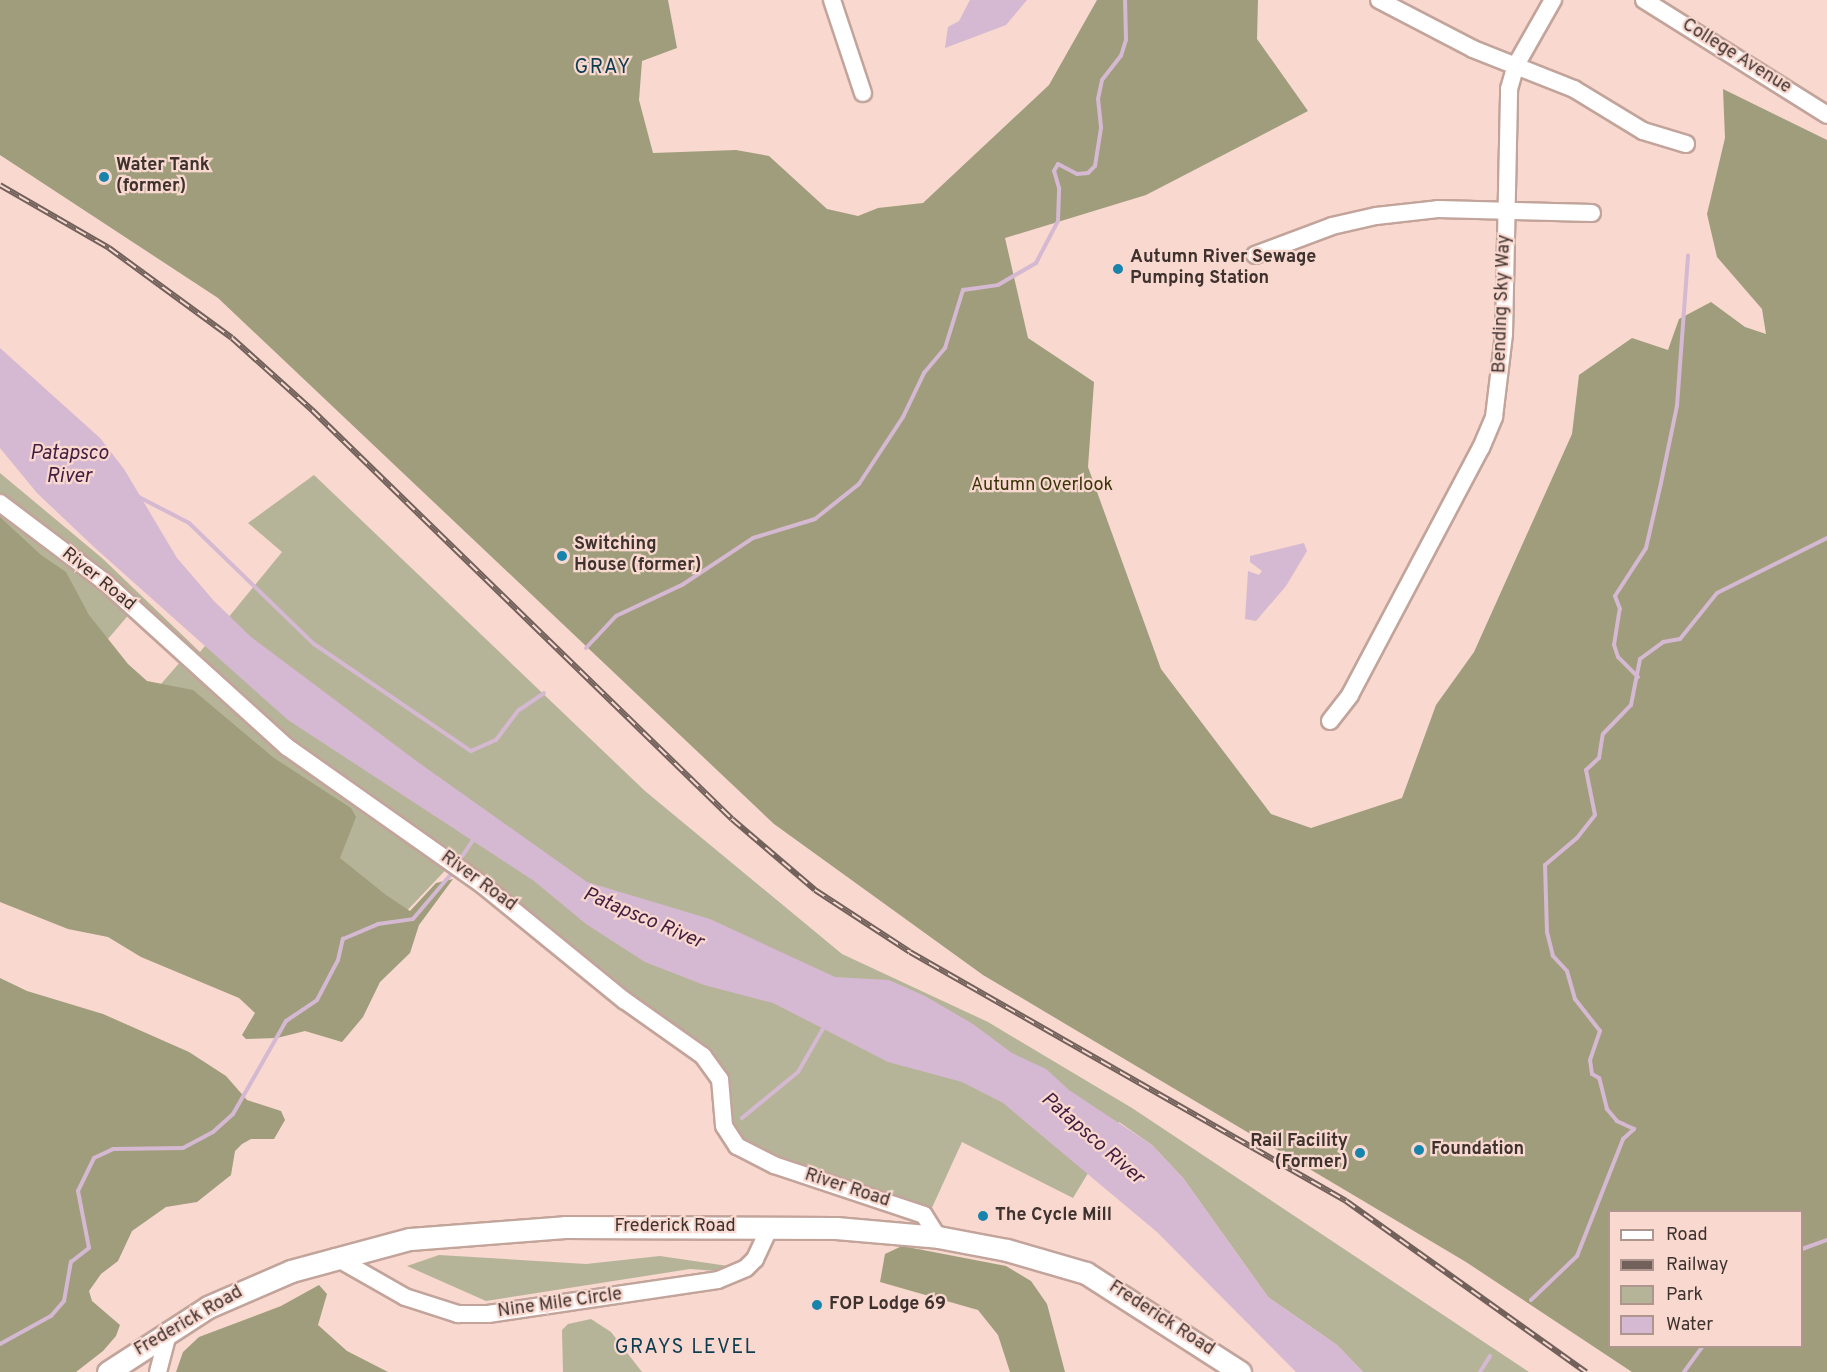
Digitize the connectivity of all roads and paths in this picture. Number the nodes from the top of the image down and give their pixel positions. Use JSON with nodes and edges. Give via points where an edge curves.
{"nodes":[{"id":1,"x":832,"y":0,"type":"edge"},
{"id":2,"x":1378,"y":0,"type":"edge"},
{"id":3,"x":1553,"y":0,"type":"edge"},
{"id":4,"x":1644,"y":0,"type":"edge"},
{"id":5,"x":1516,"y":65,"type":"junction"},
{"id":6,"x":862,"y":93,"type":"dead end"},
{"id":7,"x":1827,"y":115,"type":"edge"},
{"id":8,"x":1686,"y":144,"type":"dead end"},
{"id":9,"x":1505,"y":209,"type":"junction"},
{"id":10,"x":1592,"y":213,"type":"dead end"},
{"id":11,"x":1255,"y":255,"type":"dead end"},
{"id":12,"x":0,"y":503,"type":"edge"},
{"id":13,"x":1330,"y":721,"type":"dead end"},
{"id":14,"x":771,"y":1227,"type":"junction"},
{"id":15,"x":938,"y":1237,"type":"junction"},
{"id":16,"x":335,"y":1257,"type":"junction"},
{"id":17,"x":169,"y":1330,"type":"junction"},
{"id":18,"x":108,"y":1372,"type":"edge"},
{"id":19,"x":158,"y":1372,"type":"edge"},
{"id":20,"x":1240,"y":1372,"type":"edge"}],
"edges":[{"from":1,"to":6,"type":"street"},
{"from":2,"to":5,"type":"street","via":[[1473,49]]},
{"from":3,"to":5,"type":"street","name":"Bending Sky Way"},
{"from":4,"to":7,"type":"street","name":"College Avenue"},
{"from":5,"to":8,"type":"street","via":[[1574,89],[1643,131]]},
{"from":5,"to":9,"type":"street","name":"Bending Sky Way","via":[[1506,122]]},
{"from":9,"to":10,"type":"street"},
{"from":9,"to":11,"type":"street","via":[[1438,209],[1376,216],[1300,236]]},
{"from":9,"to":13,"type":"street","name":"Bending Sky Way","via":[[1502,370],[1494,417],[1350,695]]},
{"from":12,"to":15,"type":"street","name":"River Road","via":[[106,583],[287,747],[484,885],[624,1000],[703,1056],[720,1078],[724,1126],[737,1146],[774,1165],[924,1215]]},
{"from":14,"to":15,"type":"main road","name":"Frederick Road"},
{"from":14,"to":16,"type":"main road","name":"Frederick Road","via":[[501,1230],[410,1239]]},
{"from":14,"to":16,"type":"street","name":"Nine Mile Circle","via":[[746,1268],[718,1280],[488,1314],[458,1314],[405,1297]]},
{"from":15,"to":20,"type":"main road","name":"Frederick Road","via":[[1045,1259],[1086,1273]]},
{"from":16,"to":17,"type":"main road","name":"Frederick Road","via":[[250,1288]]},
{"from":17,"to":18,"type":"main road","name":"Frederick Road"},
{"from":17,"to":19,"type":"street"}]}
